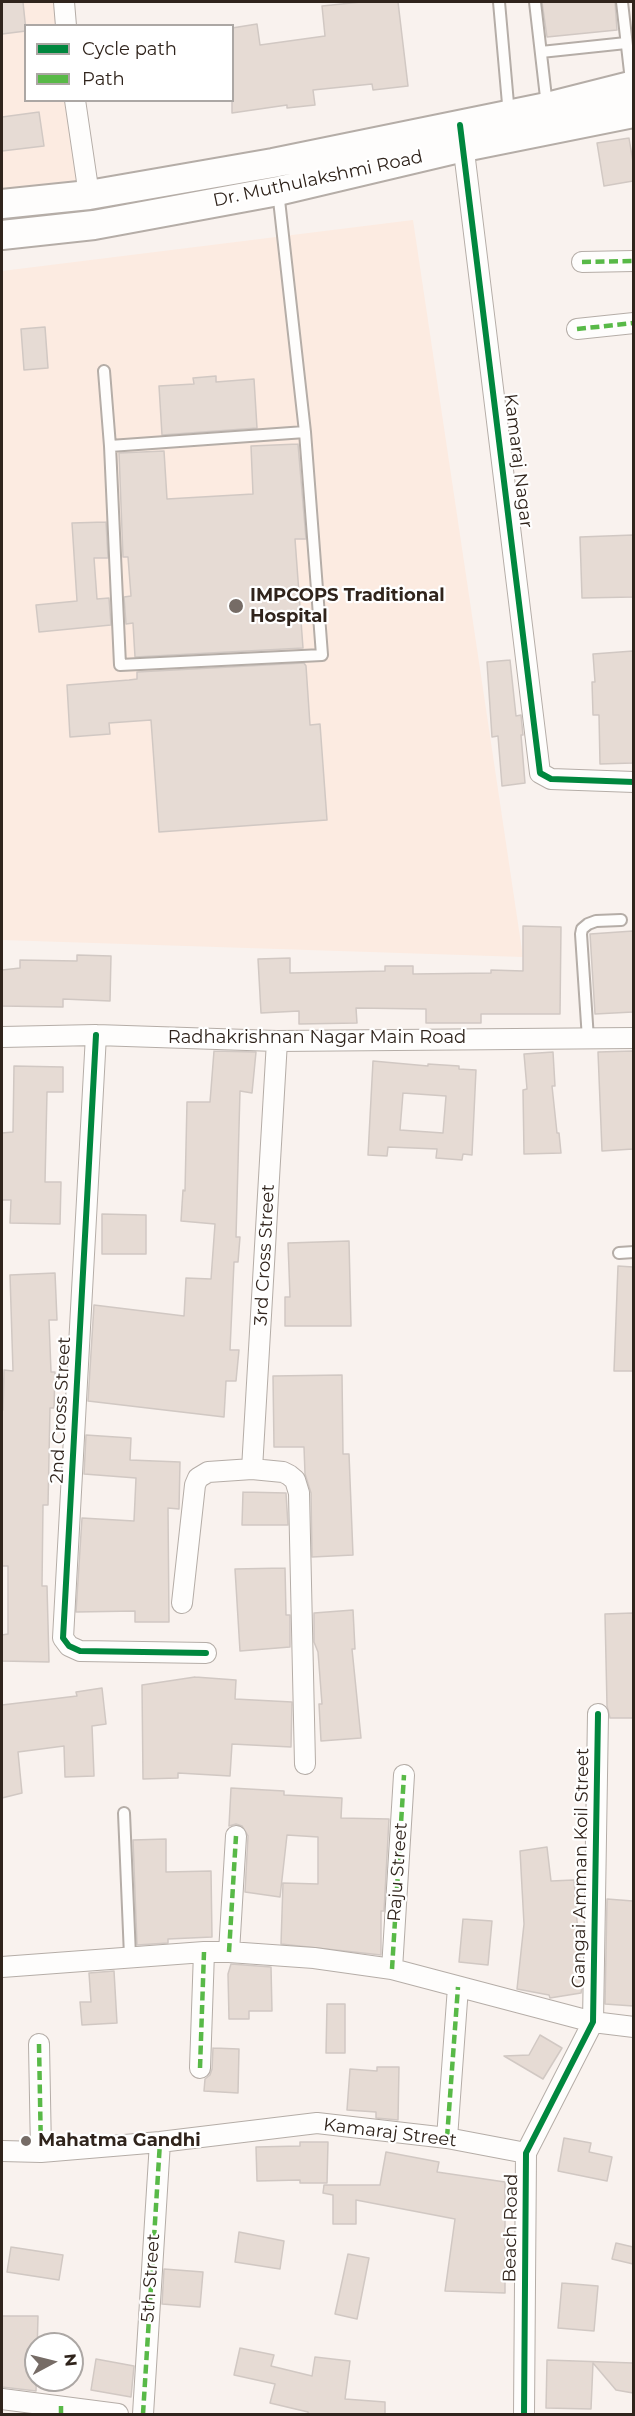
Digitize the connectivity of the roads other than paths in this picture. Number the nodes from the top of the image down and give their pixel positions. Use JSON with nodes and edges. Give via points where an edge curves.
{"nodes":[{"id":1,"x":64,"y":2,"type":"edge"},
{"id":2,"x":499,"y":2,"type":"edge"},
{"id":3,"x":535,"y":2,"type":"edge"},
{"id":4,"x":622,"y":2,"type":"edge"},
{"id":5,"x":66,"y":24,"type":"edge"},
{"id":6,"x":627,"y":43,"type":"junction"},
{"id":7,"x":541,"y":52,"type":"junction"},
{"id":8,"x":633,"y":83,"type":"edge"},
{"id":9,"x":75,"y":102,"type":"edge"},
{"id":10,"x":562,"y":111,"type":"junction"},
{"id":11,"x":633,"y":113,"type":"edge"},
{"id":12,"x":509,"y":115,"type":"junction"},
{"id":13,"x":462,"y":136,"type":"junction"},
{"id":14,"x":276,"y":177,"type":"junction"},
{"id":15,"x":89,"y":195,"type":"junction"},
{"id":16,"x":2,"y":204,"type":"edge"},
{"id":17,"x":2,"y":235,"type":"edge"},
{"id":18,"x":633,"y":261,"type":"edge"},
{"id":19,"x":582,"y":262,"type":"dead end"},
{"id":20,"x":633,"y":323,"type":"edge"},
{"id":21,"x":578,"y":328,"type":"dead end"},
{"id":22,"x":104,"y":371,"type":"dead end"},
{"id":23,"x":305,"y":432,"type":"junction"},
{"id":24,"x":110,"y":446,"type":"junction"},
{"id":25,"x":633,"y":782,"type":"edge"},
{"id":26,"x":621,"y":920,"type":"dead end"},
{"id":27,"x":96,"y":1035,"type":"junction"},
{"id":28,"x":2,"y":1037,"type":"edge"},
{"id":29,"x":633,"y":1038,"type":"edge"},
{"id":30,"x":588,"y":1039,"type":"junction"},
{"id":31,"x":277,"y":1041,"type":"junction"},
{"id":32,"x":633,"y":1252,"type":"edge"},
{"id":33,"x":619,"y":1253,"type":"dead end"},
{"id":34,"x":252,"y":1469,"type":"junction"},
{"id":35,"x":182,"y":1603,"type":"dead end"},
{"id":36,"x":206,"y":1653,"type":"dead end"},
{"id":37,"x":598,"y":1714,"type":"dead end"},
{"id":38,"x":305,"y":1764,"type":"dead end"},
{"id":39,"x":404,"y":1775,"type":"dead end"},
{"id":40,"x":124,"y":1814,"type":"dead end"},
{"id":41,"x":236,"y":1836,"type":"dead end"},
{"id":42,"x":204,"y":1952,"type":"junction"},
{"id":43,"x":229,"y":1952,"type":"junction"},
{"id":44,"x":130,"y":1956,"type":"junction"},
{"id":45,"x":2,"y":1966,"type":"edge"},
{"id":46,"x":392,"y":1969,"type":"junction"},
{"id":47,"x":458,"y":1987,"type":"junction"},
{"id":48,"x":593,"y":2022,"type":"junction"},
{"id":49,"x":633,"y":2027,"type":"edge"},
{"id":50,"x":39,"y":2044,"type":"dead end"},
{"id":51,"x":200,"y":2068,"type":"dead end"},
{"id":52,"x":447,"y":2138,"type":"junction"},
{"id":53,"x":160,"y":2142,"type":"junction"},
{"id":54,"x":2,"y":2151,"type":"edge"},
{"id":55,"x":41,"y":2152,"type":"junction"},
{"id":56,"x":526,"y":2154,"type":"junction"},
{"id":57,"x":2,"y":2399,"type":"edge"},
{"id":58,"x":61,"y":2410,"type":"edge"},
{"id":59,"x":118,"y":2415,"type":"edge"},
{"id":60,"x":143,"y":2415,"type":"edge"},
{"id":61,"x":524,"y":2415,"type":"edge"}],
"edges":[{"from":1,"to":5,"type":"street"},
{"from":2,"to":12,"type":"lane"},
{"from":3,"to":7,"type":"lane"},
{"from":4,"to":6,"type":"lane"},
{"from":6,"to":7,"type":"lane"},
{"from":6,"to":8,"type":"lane"},
{"from":7,"to":10,"type":"lane"},
{"from":8,"to":10,"type":"main road","name":"Dr. Muthulakshmi Road"},
{"from":9,"to":15,"type":"street"},
{"from":10,"to":11,"type":"main road","name":"Dr. Muthulakshmi Road"},
{"from":10,"to":12,"type":"main road","name":"Dr. Muthulakshmi Road"},
{"from":10,"to":13,"type":"main road","name":"Dr. Muthulakshmi Road"},
{"from":12,"to":13,"type":"main road","name":"Dr. Muthulakshmi Road"},
{"from":13,"to":14,"type":"main road","name":"Dr. Muthulakshmi Road"},
{"from":13,"to":25,"type":"street","name":"Kamaraj Nagar","via":[[540,773],[545,777]]},
{"from":14,"to":15,"type":"main road","name":"Dr. Muthulakshmi Road"},
{"from":14,"to":17,"type":"main road","name":"Dr. Muthulakshmi Road","via":[[94,225]]},
{"from":14,"to":23,"type":"lane"},
{"from":15,"to":16,"type":"main road","name":"Dr. Muthulakshmi Road"},
{"from":18,"to":19,"type":"street"},
{"from":20,"to":21,"type":"street"},
{"from":22,"to":24,"type":"lane"},
{"from":23,"to":24,"type":"lane"},
{"from":23,"to":24,"type":"lane","via":[[322,655],[120,665]]},
{"from":26,"to":30,"type":"lane","via":[[596,921],[582,928]]},
{"from":27,"to":28,"type":"street","name":"Radhakrishnan Nagar Main Road"},
{"from":27,"to":31,"type":"street","name":"Radhakrishnan Nagar Main Road"},
{"from":27,"to":36,"type":"street","name":"2nd Cross Street","via":[[63,1638],[80,1651]]},
{"from":29,"to":30,"type":"street","name":"Radhakrishnan Nagar Main Road"},
{"from":30,"to":31,"type":"street","name":"Radhakrishnan Nagar Main Road"},
{"from":31,"to":34,"type":"street","name":"3rd Cross Street"},
{"from":32,"to":33,"type":"lane"},
{"from":34,"to":35,"type":"street","via":[[208,1472],[198,1478]]},
{"from":34,"to":38,"type":"street","via":[[290,1475],[299,1493]]},
{"from":37,"to":48,"type":"street","name":"Gangai Amman Koil Street"},
{"from":39,"to":46,"type":"street","name":"Raju Street"},
{"from":40,"to":44,"type":"lane"},
{"from":41,"to":43,"type":"street"},
{"from":42,"to":43,"type":"street","name":"Gangai Amman Koil Street"},
{"from":42,"to":44,"type":"street","name":"Gangai Amman Koil Street"},
{"from":42,"to":51,"type":"street"},
{"from":43,"to":46,"type":"street","name":"Gangai Amman Koil Street"},
{"from":44,"to":45,"type":"street","name":"Gangai Amman Koil Street"},
{"from":46,"to":47,"type":"street","name":"Gangai Amman Koil Street"},
{"from":47,"to":48,"type":"street","name":"Gangai Amman Koil Street"},
{"from":47,"to":52,"type":"street"},
{"from":48,"to":49,"type":"street"},
{"from":48,"to":56,"type":"street","name":"Beach Road"},
{"from":50,"to":55,"type":"street"},
{"from":52,"to":53,"type":"street","name":"Kamaraj Street","via":[[317,2123]]},
{"from":52,"to":56,"type":"street","name":"Kamaraj Street"},
{"from":53,"to":55,"type":"street","name":"Kamaraj Street"},
{"from":53,"to":60,"type":"street","name":"5th Street"},
{"from":54,"to":55,"type":"street","name":"Kamaraj Street"},
{"from":56,"to":61,"type":"street","name":"Beach Road"},
{"from":57,"to":58,"type":"street"},
{"from":58,"to":59,"type":"street"}]}
